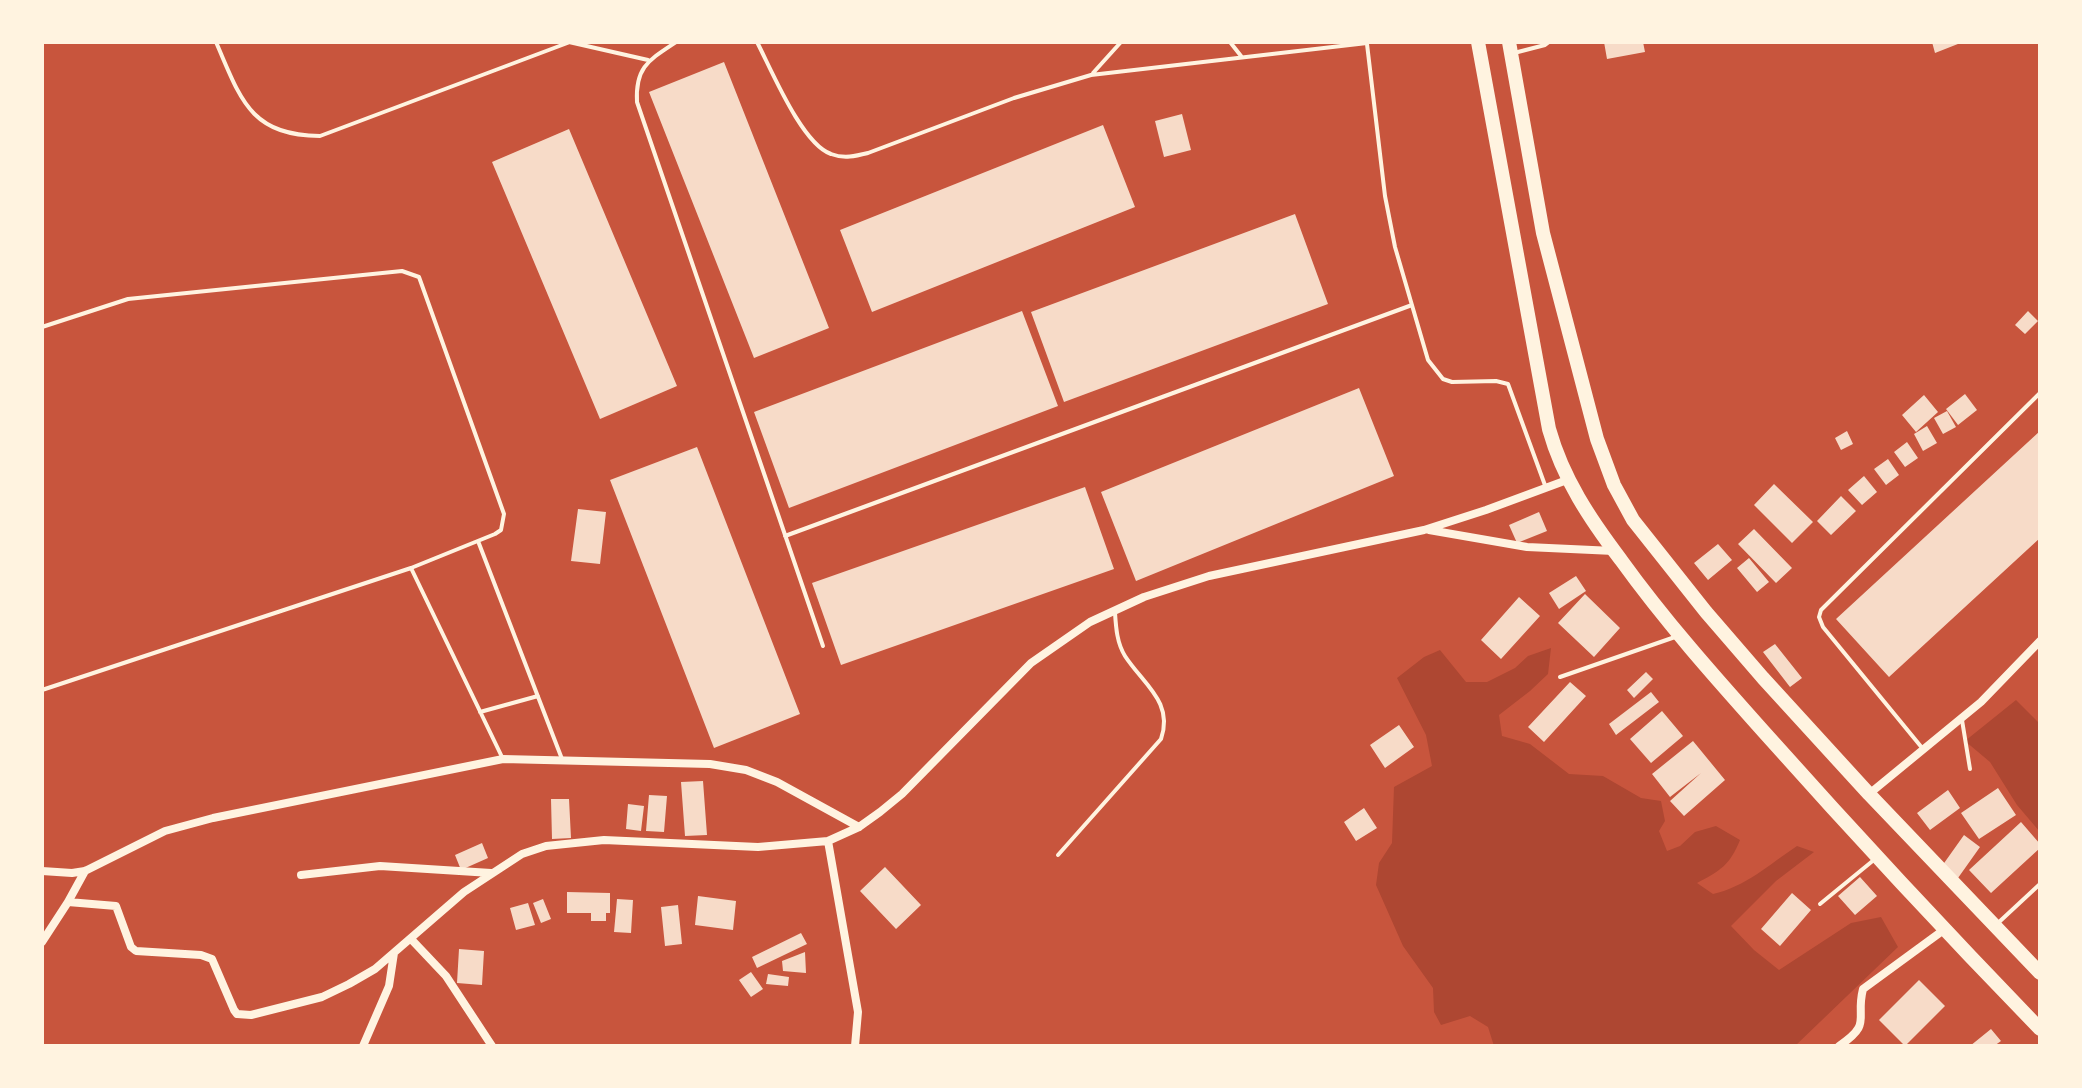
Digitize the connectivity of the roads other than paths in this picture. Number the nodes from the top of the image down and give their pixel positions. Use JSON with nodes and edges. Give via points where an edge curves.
{"nodes":[{"id":1,"x":216,"y":42,"type":"edge"},
{"id":2,"x":570,"y":42,"type":"edge"},
{"id":3,"x":676,"y":42,"type":"edge"},
{"id":4,"x":757,"y":42,"type":"edge"},
{"id":5,"x":1121,"y":42,"type":"edge"},
{"id":6,"x":1230,"y":42,"type":"edge"},
{"id":7,"x":1478,"y":42,"type":"edge"},
{"id":8,"x":1549,"y":42,"type":"edge"},
{"id":9,"x":1367,"y":43,"type":"edge"},
{"id":10,"x":1510,"y":48,"type":"edge"},
{"id":11,"x":1242,"y":57,"type":"junction"},
{"id":12,"x":648,"y":60,"type":"junction"},
{"id":13,"x":1091,"y":75,"type":"junction"},
{"id":14,"x":1412,"y":305,"type":"junction"},
{"id":15,"x":42,"y":327,"type":"edge"},
{"id":16,"x":2040,"y":393,"type":"edge"},
{"id":17,"x":1567,"y":480,"type":"junction"},
{"id":18,"x":1546,"y":488,"type":"junction"},
{"id":19,"x":1424,"y":530,"type":"junction"},
{"id":20,"x":785,"y":536,"type":"junction"},
{"id":21,"x":478,"y":541,"type":"junction"},
{"id":22,"x":1614,"y":551,"type":"junction"},
{"id":23,"x":411,"y":568,"type":"junction"},
{"id":24,"x":1114,"y":611,"type":"junction"},
{"id":25,"x":1679,"y":635,"type":"junction"},
{"id":26,"x":2040,"y":641,"type":"edge"},
{"id":27,"x":823,"y":646,"type":"dead end"},
{"id":28,"x":1560,"y":677,"type":"dead end"},
{"id":29,"x":42,"y":690,"type":"edge"},
{"id":30,"x":538,"y":696,"type":"junction"},
{"id":31,"x":480,"y":712,"type":"junction"},
{"id":32,"x":1962,"y":719,"type":"junction"},
{"id":33,"x":1924,"y":750,"type":"junction"},
{"id":34,"x":503,"y":759,"type":"junction"},
{"id":35,"x":563,"y":759,"type":"junction"},
{"id":36,"x":1970,"y":769,"type":"dead end"},
{"id":37,"x":1869,"y":794,"type":"junction"},
{"id":38,"x":859,"y":827,"type":"junction"},
{"id":39,"x":828,"y":841,"type":"junction"},
{"id":40,"x":1058,"y":855,"type":"dead end"},
{"id":41,"x":1877,"y":858,"type":"junction"},
{"id":42,"x":42,"y":871,"type":"edge"},
{"id":43,"x":85,"y":871,"type":"junction"},
{"id":44,"x":492,"y":873,"type":"junction"},
{"id":45,"x":301,"y":875,"type":"dead end"},
{"id":46,"x":2040,"y":884,"type":"edge"},
{"id":47,"x":68,"y":902,"type":"junction"},
{"id":48,"x":1820,"y":904,"type":"dead end"},
{"id":49,"x":1996,"y":925,"type":"junction"},
{"id":50,"x":1946,"y":929,"type":"junction"},
{"id":51,"x":411,"y":939,"type":"junction"},
{"id":52,"x":42,"y":942,"type":"edge"},
{"id":53,"x":394,"y":953,"type":"junction"},
{"id":54,"x":2040,"y":973,"type":"edge"},
{"id":55,"x":2040,"y":1029,"type":"edge"},
{"id":56,"x":363,"y":1046,"type":"edge"},
{"id":57,"x":492,"y":1046,"type":"edge"},
{"id":58,"x":855,"y":1046,"type":"edge"},
{"id":59,"x":1839,"y":1046,"type":"edge"}],
"edges":[{"from":1,"to":2,"type":"lane","via":[[250,112],[292,136],[320,136]]},
{"from":2,"to":12,"type":"lane"},
{"from":3,"to":12,"type":"lane"},
{"from":4,"to":13,"type":"lane","via":[[803,130],[816,146],[848,157]]},
{"from":5,"to":13,"type":"lane"},
{"from":6,"to":11,"type":"lane"},
{"from":7,"to":17,"type":"highway","via":[[1549,429]]},
{"from":8,"to":10,"type":"lane"},
{"from":9,"to":11,"type":"lane"},
{"from":9,"to":14,"type":"lane","via":[[1385,196]]},
{"from":10,"to":37,"type":"highway","via":[[1543,233],[1614,485],[1633,520],[1706,612]]},
{"from":11,"to":13,"type":"lane"},
{"from":12,"to":20,"type":"lane","via":[[636,86],[637,102]]},
{"from":14,"to":18,"type":"lane","via":[[1428,360],[1443,379],[1508,384]]},
{"from":14,"to":20,"type":"lane"},
{"from":15,"to":21,"type":"lane","via":[[128,299],[411,272],[424,284],[504,514],[501,530]]},
{"from":16,"to":33,"type":"lane","via":[[1821,610],[1823,627]]},
{"from":17,"to":18,"type":"street"},
{"from":17,"to":22,"type":"highway"},
{"from":18,"to":19,"type":"street"},
{"from":19,"to":22,"type":"street","via":[[1527,547]]},
{"from":19,"to":24,"type":"street","via":[[1209,576]]},
{"from":20,"to":27,"type":"lane"},
{"from":21,"to":23,"type":"lane"},
{"from":21,"to":30,"type":"lane"},
{"from":22,"to":25,"type":"highway"},
{"from":23,"to":29,"type":"lane"},
{"from":23,"to":31,"type":"lane"},
{"from":24,"to":38,"type":"street","via":[[1031,663],[902,794]]},
{"from":24,"to":40,"type":"lane","via":[[1120,645],[1163,706],[1165,728],[1161,739]]},
{"from":25,"to":28,"type":"lane"},
{"from":25,"to":41,"type":"highway"},
{"from":26,"to":32,"type":"street"},
{"from":30,"to":31,"type":"lane"},
{"from":30,"to":35,"type":"lane"},
{"from":31,"to":34,"type":"lane"},
{"from":32,"to":33,"type":"street"},
{"from":32,"to":36,"type":"lane"},
{"from":33,"to":37,"type":"street"},
{"from":34,"to":35,"type":"street"},
{"from":34,"to":43,"type":"street","via":[[165,831]]},
{"from":35,"to":38,"type":"street","via":[[746,770]]},
{"from":37,"to":49,"type":"highway"},
{"from":38,"to":39,"type":"street"},
{"from":39,"to":44,"type":"street","via":[[758,847],[575,841],[522,854]]},
{"from":39,"to":58,"type":"street","via":[[858,1012]]},
{"from":41,"to":48,"type":"lane"},
{"from":41,"to":50,"type":"highway"},
{"from":42,"to":43,"type":"street"},
{"from":43,"to":47,"type":"street"},
{"from":44,"to":45,"type":"street","via":[[380,866]]},
{"from":44,"to":51,"type":"street","via":[[439,911]]},
{"from":46,"to":49,"type":"lane"},
{"from":47,"to":52,"type":"street"},
{"from":47,"to":53,"type":"street","via":[[116,906],[136,951],[212,959],[234,1010],[243,1015],[322,997]]},
{"from":49,"to":54,"type":"highway"},
{"from":50,"to":55,"type":"highway"},
{"from":50,"to":59,"type":"street","via":[[1863,989],[1862,1023]]},
{"from":51,"to":53,"type":"street"},
{"from":51,"to":57,"type":"street","via":[[446,976]]},
{"from":53,"to":56,"type":"street","via":[[389,986]]}]}
